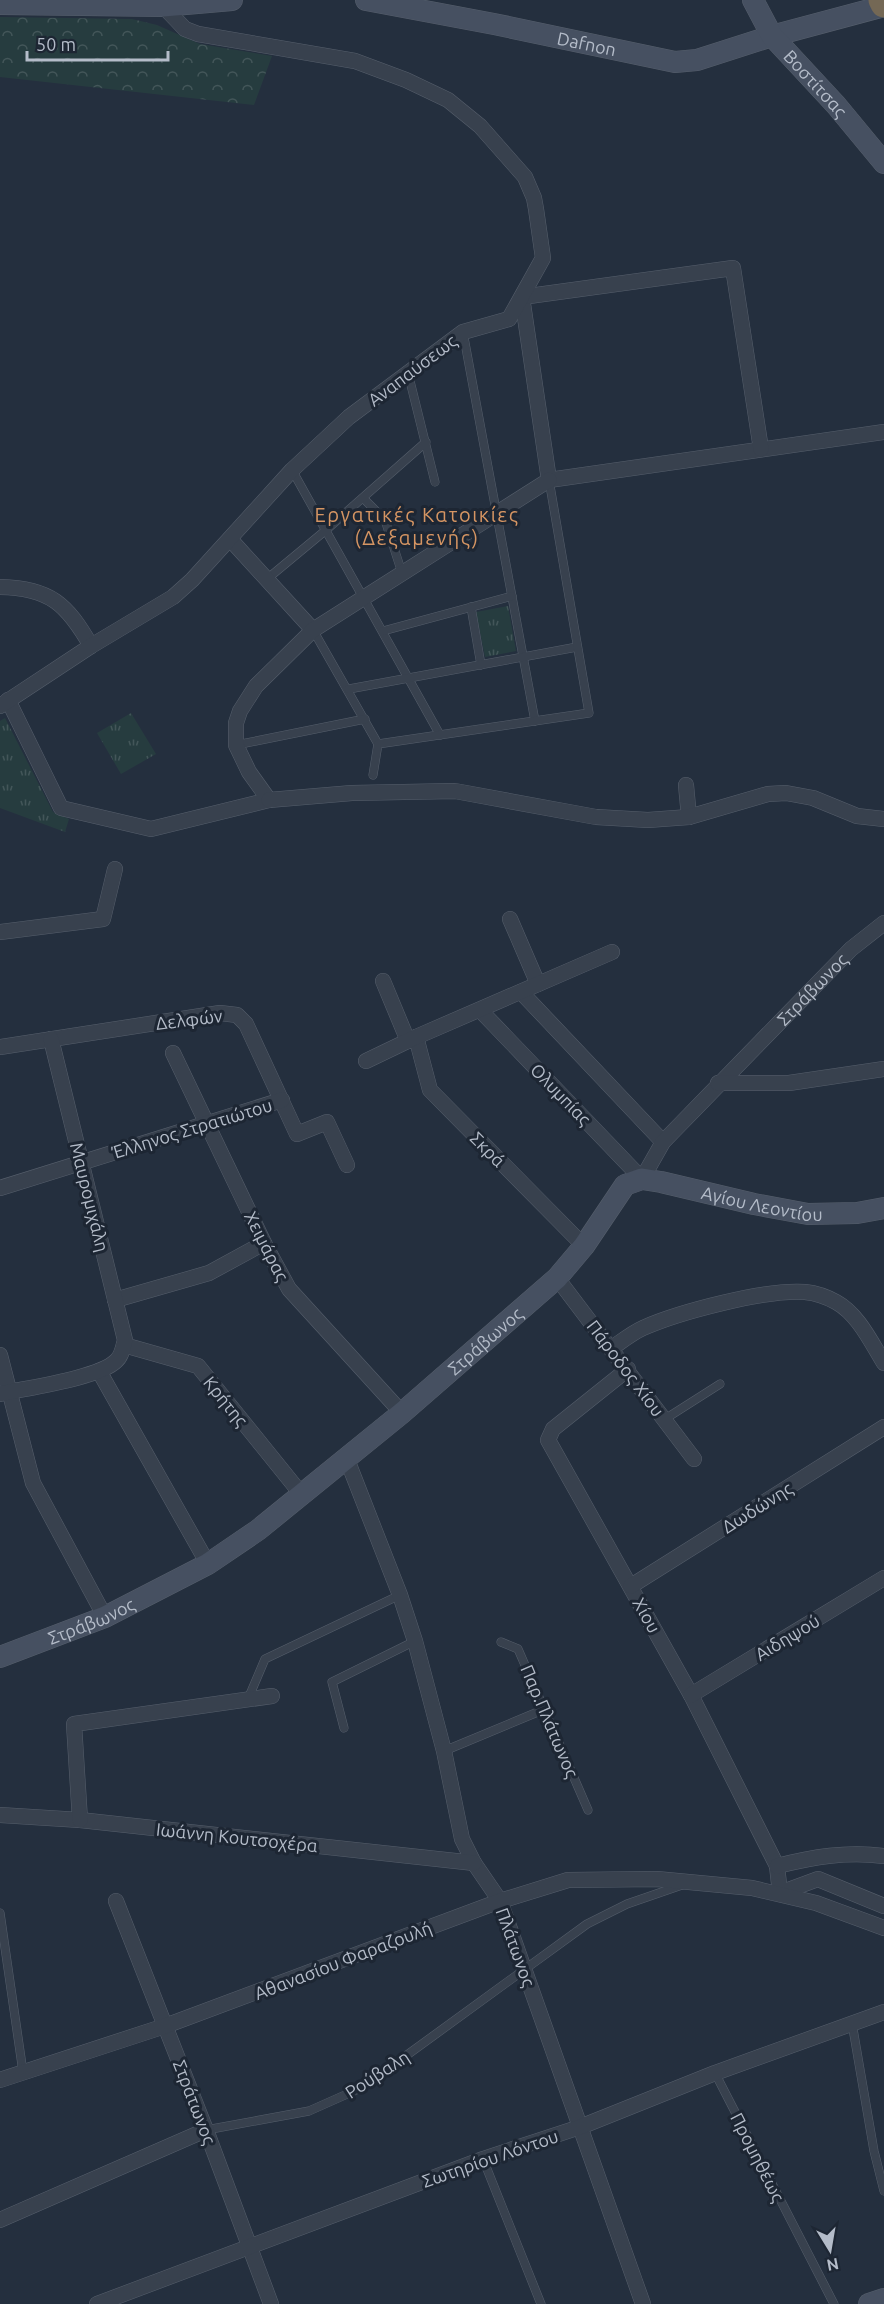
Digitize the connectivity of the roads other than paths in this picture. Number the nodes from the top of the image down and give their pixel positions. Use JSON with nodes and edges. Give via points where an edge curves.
{"nodes":[{"id":1,"x":232,"y":0,"type":"edge"},
{"id":2,"x":366,"y":0,"type":"edge"},
{"id":3,"x":753,"y":0,"type":"edge"},
{"id":4,"x":883,"y":3,"type":"edge"},
{"id":5,"x":0,"y":4,"type":"edge"},
{"id":6,"x":163,"y":6,"type":"junction"},
{"id":7,"x":772,"y":36,"type":"junction"},
{"id":8,"x":884,"y":164,"type":"edge"},
{"id":9,"x":522,"y":297,"type":"junction"},
{"id":10,"x":463,"y":332,"type":"junction"},
{"id":11,"x":408,"y":373,"type":"junction"},
{"id":12,"x":884,"y":432,"type":"edge"},
{"id":13,"x":426,"y":442,"type":"junction"},
{"id":14,"x":761,"y":449,"type":"junction"},
{"id":15,"x":292,"y":470,"type":"junction"},
{"id":16,"x":549,"y":480,"type":"junction"},
{"id":17,"x":435,"y":482,"type":"dead end"},
{"id":18,"x":363,"y":498,"type":"junction"},
{"id":19,"x":496,"y":513,"type":"junction"},
{"id":20,"x":326,"y":530,"type":"junction"},
{"id":21,"x":230,"y":539,"type":"junction"},
{"id":22,"x":402,"y":573,"type":"junction"},
{"id":23,"x":267,"y":579,"type":"junction"},
{"id":24,"x":0,"y":587,"type":"edge"},
{"id":25,"x":512,"y":596,"type":"junction"},
{"id":26,"x":364,"y":598,"type":"junction"},
{"id":27,"x":471,"y":608,"type":"junction"},
{"id":28,"x":313,"y":630,"type":"junction"},
{"id":29,"x":383,"y":631,"type":"junction"},
{"id":30,"x":92,"y":646,"type":"junction"},
{"id":31,"x":577,"y":647,"type":"junction"},
{"id":32,"x":523,"y":657,"type":"junction"},
{"id":33,"x":481,"y":664,"type":"junction"},
{"id":34,"x":409,"y":678,"type":"junction"},
{"id":35,"x":349,"y":689,"type":"junction"},
{"id":36,"x":4,"y":703,"type":"edge"},
{"id":37,"x":365,"y":719,"type":"junction"},
{"id":38,"x":535,"y":721,"type":"junction"},
{"id":39,"x":440,"y":735,"type":"junction"},
{"id":40,"x":378,"y":744,"type":"junction"},
{"id":41,"x":236,"y":745,"type":"junction"},
{"id":42,"x":373,"y":775,"type":"dead end"},
{"id":43,"x":686,"y":785,"type":"dead end"},
{"id":44,"x":269,"y":800,"type":"junction"},
{"id":45,"x":689,"y":818,"type":"junction"},
{"id":46,"x":884,"y":819,"type":"edge"},
{"id":47,"x":115,"y":869,"type":"dead end"},
{"id":48,"x":510,"y":919,"type":"dead end"},
{"id":49,"x":884,"y":923,"type":"edge"},
{"id":50,"x":0,"y":932,"type":"edge"},
{"id":51,"x":612,"y":952,"type":"dead end"},
{"id":52,"x":383,"y":981,"type":"dead end"},
{"id":53,"x":538,"y":984,"type":"junction"},
{"id":54,"x":521,"y":992,"type":"junction"},
{"id":55,"x":480,"y":1010,"type":"junction"},
{"id":56,"x":51,"y":1039,"type":"junction"},
{"id":57,"x":412,"y":1039,"type":"junction"},
{"id":58,"x":0,"y":1047,"type":"edge"},
{"id":59,"x":173,"y":1053,"type":"dead end"},
{"id":60,"x":366,"y":1061,"type":"dead end"},
{"id":61,"x":884,"y":1069,"type":"edge"},
{"id":62,"x":718,"y":1083,"type":"junction"},
{"id":63,"x":282,"y":1100,"type":"junction"},
{"id":64,"x":207,"y":1123,"type":"junction"},
{"id":65,"x":663,"y":1143,"type":"junction"},
{"id":66,"x":81,"y":1163,"type":"junction"},
{"id":67,"x":346,"y":1165,"type":"dead end"},
{"id":68,"x":642,"y":1179,"type":"junction"},
{"id":69,"x":0,"y":1188,"type":"edge"},
{"id":70,"x":884,"y":1208,"type":"edge"},
{"id":71,"x":264,"y":1243,"type":"junction"},
{"id":72,"x":584,"y":1246,"type":"junction"},
{"id":73,"x":557,"y":1278,"type":"junction"},
{"id":74,"x":115,"y":1300,"type":"junction"},
{"id":75,"x":612,"y":1348,"type":"junction"},
{"id":76,"x":122,"y":1350,"type":"junction"},
{"id":77,"x":0,"y":1355,"type":"edge"},
{"id":78,"x":884,"y":1363,"type":"edge"},
{"id":79,"x":628,"y":1369,"type":"junction"},
{"id":80,"x":99,"y":1371,"type":"junction"},
{"id":81,"x":720,"y":1384,"type":"dead end"},
{"id":82,"x":5,"y":1393,"type":"edge"},
{"id":83,"x":402,"y":1413,"type":"junction"},
{"id":84,"x":665,"y":1419,"type":"junction"},
{"id":85,"x":884,"y":1427,"type":"edge"},
{"id":86,"x":346,"y":1456,"type":"junction"},
{"id":87,"x":694,"y":1459,"type":"dead end"},
{"id":88,"x":302,"y":1495,"type":"junction"},
{"id":89,"x":208,"y":1564,"type":"junction"},
{"id":90,"x":884,"y":1578,"type":"edge"},
{"id":91,"x":631,"y":1586,"type":"junction"},
{"id":92,"x":400,"y":1595,"type":"junction"},
{"id":93,"x":105,"y":1617,"type":"junction"},
{"id":94,"x":415,"y":1641,"type":"junction"},
{"id":95,"x":501,"y":1642,"type":"dead end"},
{"id":96,"x":0,"y":1657,"type":"edge"},
{"id":97,"x":691,"y":1695,"type":"junction"},
{"id":98,"x":272,"y":1696,"type":"dead end"},
{"id":99,"x":248,"y":1699,"type":"junction"},
{"id":100,"x":545,"y":1710,"type":"junction"},
{"id":101,"x":344,"y":1728,"type":"dead end"},
{"id":102,"x":444,"y":1751,"type":"junction"},
{"id":103,"x":588,"y":1810,"type":"dead end"},
{"id":104,"x":0,"y":1815,"type":"edge"},
{"id":105,"x":80,"y":1820,"type":"junction"},
{"id":106,"x":884,"y":1856,"type":"edge"},
{"id":107,"x":474,"y":1863,"type":"junction"},
{"id":108,"x":777,"y":1866,"type":"junction"},
{"id":109,"x":692,"y":1882,"type":"junction"},
{"id":110,"x":780,"y":1893,"type":"junction"},
{"id":111,"x":116,"y":1901,"type":"dead end"},
{"id":112,"x":500,"y":1901,"type":"junction"},
{"id":113,"x":884,"y":1906,"type":"edge"},
{"id":114,"x":0,"y":1913,"type":"edge"},
{"id":115,"x":884,"y":1928,"type":"edge"},
{"id":116,"x":524,"y":1970,"type":"junction"},
{"id":117,"x":884,"y":2012,"type":"edge"},
{"id":118,"x":852,"y":2023,"type":"junction"},
{"id":119,"x":165,"y":2026,"type":"junction"},
{"id":120,"x":23,"y":2072,"type":"junction"},
{"id":121,"x":715,"y":2073,"type":"junction"},
{"id":122,"x":0,"y":2080,"type":"edge"},
{"id":123,"x":580,"y":2127,"type":"junction"},
{"id":124,"x":206,"y":2130,"type":"junction"},
{"id":125,"x":483,"y":2159,"type":"junction"},
{"id":126,"x":884,"y":2191,"type":"edge"},
{"id":127,"x":0,"y":2220,"type":"edge"},
{"id":128,"x":249,"y":2247,"type":"junction"},
{"id":129,"x":884,"y":2299,"type":"edge"},
{"id":130,"x":97,"y":2304,"type":"edge"},
{"id":131,"x":271,"y":2304,"type":"edge"},
{"id":132,"x":541,"y":2304,"type":"edge"},
{"id":133,"x":643,"y":2304,"type":"edge"},
{"id":134,"x":834,"y":2304,"type":"edge"},
{"id":135,"x":869,"y":2304,"type":"edge"}],
"edges":[{"from":1,"to":6,"type":"street"},
{"from":2,"to":7,"type":"street","name":"Dafnon","via":[[667,62],[700,59]]},
{"from":3,"to":7,"type":"street","name":"Βοστίτσας"},
{"from":4,"to":7,"type":"street","name":"Dafnon"},
{"from":5,"to":6,"type":"street"},
{"from":6,"to":9,"type":"street","name":"Αναπαύσεως","via":[[185,29],[198,34],[355,61],[406,80],[448,100],[465,113],[521,172],[534,198],[543,258]]},
{"from":7,"to":8,"type":"street","name":"Βοστίτσας"},
{"from":9,"to":10,"type":"street","name":"Αναπαύσεως","via":[[509,319]]},
{"from":9,"to":14,"type":"street","via":[[733,268]]},
{"from":9,"to":16,"type":"street"},
{"from":10,"to":11,"type":"street","name":"Αναπαύσεως"},
{"from":10,"to":19,"type":"lane"},
{"from":11,"to":13,"type":"lane"},
{"from":11,"to":15,"type":"street","name":"Αναπαύσεως","via":[[349,417]]},
{"from":12,"to":14,"type":"street"},
{"from":13,"to":17,"type":"lane"},
{"from":13,"to":18,"type":"lane"},
{"from":14,"to":16,"type":"street"},
{"from":15,"to":20,"type":"lane"},
{"from":15,"to":21,"type":"street","name":"Αναπαύσεως"},
{"from":16,"to":19,"type":"street"},
{"from":16,"to":31,"type":"lane"},
{"from":18,"to":20,"type":"lane"},
{"from":18,"to":22,"type":"lane","via":[[385,520]]},
{"from":19,"to":22,"type":"street"},
{"from":19,"to":25,"type":"lane"},
{"from":20,"to":23,"type":"lane"},
{"from":20,"to":26,"type":"lane"},
{"from":21,"to":23,"type":"street"},
{"from":21,"to":30,"type":"street","name":"Αναπαύσεως","via":[[173,597]]},
{"from":22,"to":26,"type":"street"},
{"from":23,"to":28,"type":"street"},
{"from":24,"to":30,"type":"street","via":[[32,591],[61,604]]},
{"from":25,"to":27,"type":"lane"},
{"from":25,"to":32,"type":"lane"},
{"from":26,"to":28,"type":"street"},
{"from":26,"to":29,"type":"lane"},
{"from":27,"to":29,"type":"lane"},
{"from":27,"to":33,"type":"lane"},
{"from":28,"to":35,"type":"lane"},
{"from":28,"to":41,"type":"street","via":[[256,686],[240,711]]},
{"from":29,"to":34,"type":"lane"},
{"from":30,"to":36,"type":"street","name":"Αναπαύσεως"},
{"from":31,"to":32,"type":"lane"},
{"from":31,"to":38,"type":"lane","via":[[590,713]]},
{"from":32,"to":33,"type":"lane"},
{"from":32,"to":38,"type":"lane"},
{"from":33,"to":34,"type":"lane"},
{"from":34,"to":35,"type":"lane"},
{"from":34,"to":39,"type":"lane"},
{"from":35,"to":37,"type":"lane"},
{"from":36,"to":44,"type":"street","via":[[61,808],[151,829]]},
{"from":37,"to":40,"type":"lane"},
{"from":37,"to":41,"type":"lane"},
{"from":38,"to":39,"type":"lane"},
{"from":39,"to":40,"type":"lane"},
{"from":40,"to":42,"type":"lane"},
{"from":41,"to":44,"type":"street"},
{"from":43,"to":45,"type":"street"},
{"from":44,"to":45,"type":"street","via":[[455,791],[596,817]]},
{"from":45,"to":46,"type":"street","via":[[777,793],[804,796],[857,816]]},
{"from":47,"to":50,"type":"street","via":[[103,919]]},
{"from":48,"to":53,"type":"street"},
{"from":49,"to":62,"type":"street","name":"Στράβωνος","via":[[852,949]]},
{"from":51,"to":53,"type":"street"},
{"from":52,"to":57,"type":"street","name":"Σκρά"},
{"from":53,"to":54,"type":"street"},
{"from":54,"to":55,"type":"street"},
{"from":54,"to":65,"type":"street"},
{"from":55,"to":57,"type":"street"},
{"from":55,"to":68,"type":"street","name":"Ολυμπίας"},
{"from":56,"to":58,"type":"street","name":"Δελφών"},
{"from":56,"to":63,"type":"street","name":"Δελφών","via":[[220,1013],[237,1015],[246,1024]]},
{"from":56,"to":66,"type":"street","name":"Μαυρομιχάλη"},
{"from":57,"to":60,"type":"street"},
{"from":57,"to":72,"type":"street","name":"Σκρά","via":[[430,1090]]},
{"from":59,"to":64,"type":"street","name":"Χειμάρας"},
{"from":61,"to":62,"type":"street","via":[[789,1083]]},
{"from":62,"to":65,"type":"street","name":"Στράβωνος"},
{"from":63,"to":64,"type":"street","name":"Έλληνος Στρατιώτου"},
{"from":63,"to":67,"type":"street","name":"Δελφών","via":[[297,1134],[327,1122]]},
{"from":64,"to":66,"type":"street","name":"Έλληνος Στρατιώτου"},
{"from":64,"to":71,"type":"street","name":"Χειμάρας"},
{"from":65,"to":68,"type":"street","name":"Στράβωνος"},
{"from":66,"to":69,"type":"street","name":"Έλληνος Στρατιώτου"},
{"from":66,"to":74,"type":"street","name":"Μαυρομιχάλη"},
{"from":68,"to":70,"type":"street","name":"Αγίου Λεοντίου","via":[[808,1214],[849,1214]]},
{"from":68,"to":72,"type":"street","name":"Στράβωνος","via":[[620,1190]]},
{"from":71,"to":74,"type":"street","via":[[209,1273]]},
{"from":71,"to":83,"type":"street","name":"Χειμάρας","via":[[289,1289]]},
{"from":72,"to":73,"type":"street","name":"Στράβωνος"},
{"from":73,"to":75,"type":"street","name":"Πάροδος Χίου"},
{"from":73,"to":83,"type":"street","name":"Στράβωνος"},
{"from":74,"to":76,"type":"street","name":"Μαυρομιχάλη","via":[[125,1340]]},
{"from":75,"to":78,"type":"street","via":[[642,1329],[693,1311],[776,1294],[806,1293],[835,1301],[844,1308]]},
{"from":75,"to":79,"type":"street","name":"Πάροδος Χίου"},
{"from":76,"to":80,"type":"street","via":[[116,1362]]},
{"from":76,"to":88,"type":"street","name":"Κρήτης","via":[[198,1366]]},
{"from":77,"to":82,"type":"street"},
{"from":79,"to":84,"type":"street","name":"Πάροδος Χίου"},
{"from":79,"to":91,"type":"street","name":"Χίου","via":[[553,1429],[548,1440]]},
{"from":80,"to":82,"type":"street"},
{"from":80,"to":89,"type":"street"},
{"from":81,"to":84,"type":"lane"},
{"from":82,"to":93,"type":"street","via":[[33,1483]]},
{"from":83,"to":86,"type":"street","name":"Στράβωνος"},
{"from":84,"to":87,"type":"street","name":"Πάροδος Χίου"},
{"from":85,"to":91,"type":"street","name":"Δωδώνης"},
{"from":86,"to":88,"type":"street","name":"Στράβωνος"},
{"from":86,"to":92,"type":"street","name":"Πλάτωνος"},
{"from":88,"to":89,"type":"street","name":"Στράβωνος"},
{"from":89,"to":93,"type":"street","name":"Στράβωνος"},
{"from":90,"to":97,"type":"street","name":"Αιδηψού"},
{"from":91,"to":97,"type":"street","name":"Χίου"},
{"from":92,"to":94,"type":"street","name":"Πλάτωνος"},
{"from":92,"to":99,"type":"lane","via":[[265,1659]]},
{"from":93,"to":96,"type":"street","name":"Στράβωνος"},
{"from":94,"to":101,"type":"lane","via":[[332,1682]]},
{"from":94,"to":102,"type":"street","name":"Πλάτωνος"},
{"from":95,"to":100,"type":"lane","name":"Παρ.Πλάτωνος","via":[[518,1649]]},
{"from":97,"to":108,"type":"street","name":"Χίου"},
{"from":98,"to":99,"type":"street"},
{"from":99,"to":105,"type":"street","via":[[74,1724]]},
{"from":100,"to":102,"type":"lane"},
{"from":100,"to":103,"type":"lane","name":"Παρ.Πλάτωνος"},
{"from":102,"to":107,"type":"street","name":"Πλάτωνος","via":[[462,1839]]},
{"from":104,"to":105,"type":"street","name":"Ιωάννη Κουτσοχέρα"},
{"from":105,"to":107,"type":"street","name":"Ιωάννη Κουτσοχέρα"},
{"from":106,"to":108,"type":"street","via":[[838,1854]]},
{"from":107,"to":112,"type":"street","name":"Πλάτωνος"},
{"from":108,"to":110,"type":"street","name":"Χίου"},
{"from":109,"to":110,"type":"street","name":"Αθανασίου Φαραζουλή"},
{"from":109,"to":112,"type":"street","name":"Αθανασίου Φαραζουλή","via":[[568,1880]]},
{"from":109,"to":116,"type":"lane","name":"Ρούβαλη","via":[[597,1918]]},
{"from":110,"to":113,"type":"street","via":[[818,1879]]},
{"from":110,"to":115,"type":"street","name":"Αθανασίου Φαραζουλή"},
{"from":111,"to":119,"type":"street","name":"Στράτωνος"},
{"from":112,"to":116,"type":"street","name":"Πλάτωνος"},
{"from":112,"to":119,"type":"street","name":"Αθανασίου Φαραζουλή"},
{"from":114,"to":120,"type":"lane"},
{"from":116,"to":123,"type":"street","name":"Πλάτωνος"},
{"from":116,"to":124,"type":"lane","name":"Ρούβαλη","via":[[363,2087],[309,2111]]},
{"from":117,"to":118,"type":"street","name":"Σωτηρίου Λόντου"},
{"from":118,"to":121,"type":"street","name":"Σωτηρίου Λόντου"},
{"from":118,"to":126,"type":"lane"},
{"from":119,"to":120,"type":"street","name":"Αθανασίου Φαραζουλή"},
{"from":119,"to":124,"type":"street","name":"Στράτωνος"},
{"from":120,"to":122,"type":"street","name":"Αθανασίου Φαραζουλή"},
{"from":121,"to":123,"type":"street","name":"Σωτηρίου Λόντου"},
{"from":121,"to":134,"type":"lane","name":"Προμηθέως"},
{"from":123,"to":125,"type":"street","name":"Σωτηρίου Λόντου"},
{"from":123,"to":133,"type":"street","name":"Πλάτωνος"},
{"from":124,"to":127,"type":"street","name":"Ρούβαλη"},
{"from":124,"to":128,"type":"street","name":"Στράτωνος"},
{"from":125,"to":128,"type":"street","name":"Σωτηρίου Λόντου"},
{"from":125,"to":132,"type":"lane"},
{"from":128,"to":130,"type":"street","name":"Σωτηρίου Λόντου"},
{"from":128,"to":131,"type":"street","name":"Στράτωνος"},
{"from":129,"to":135,"type":"street"}]}
